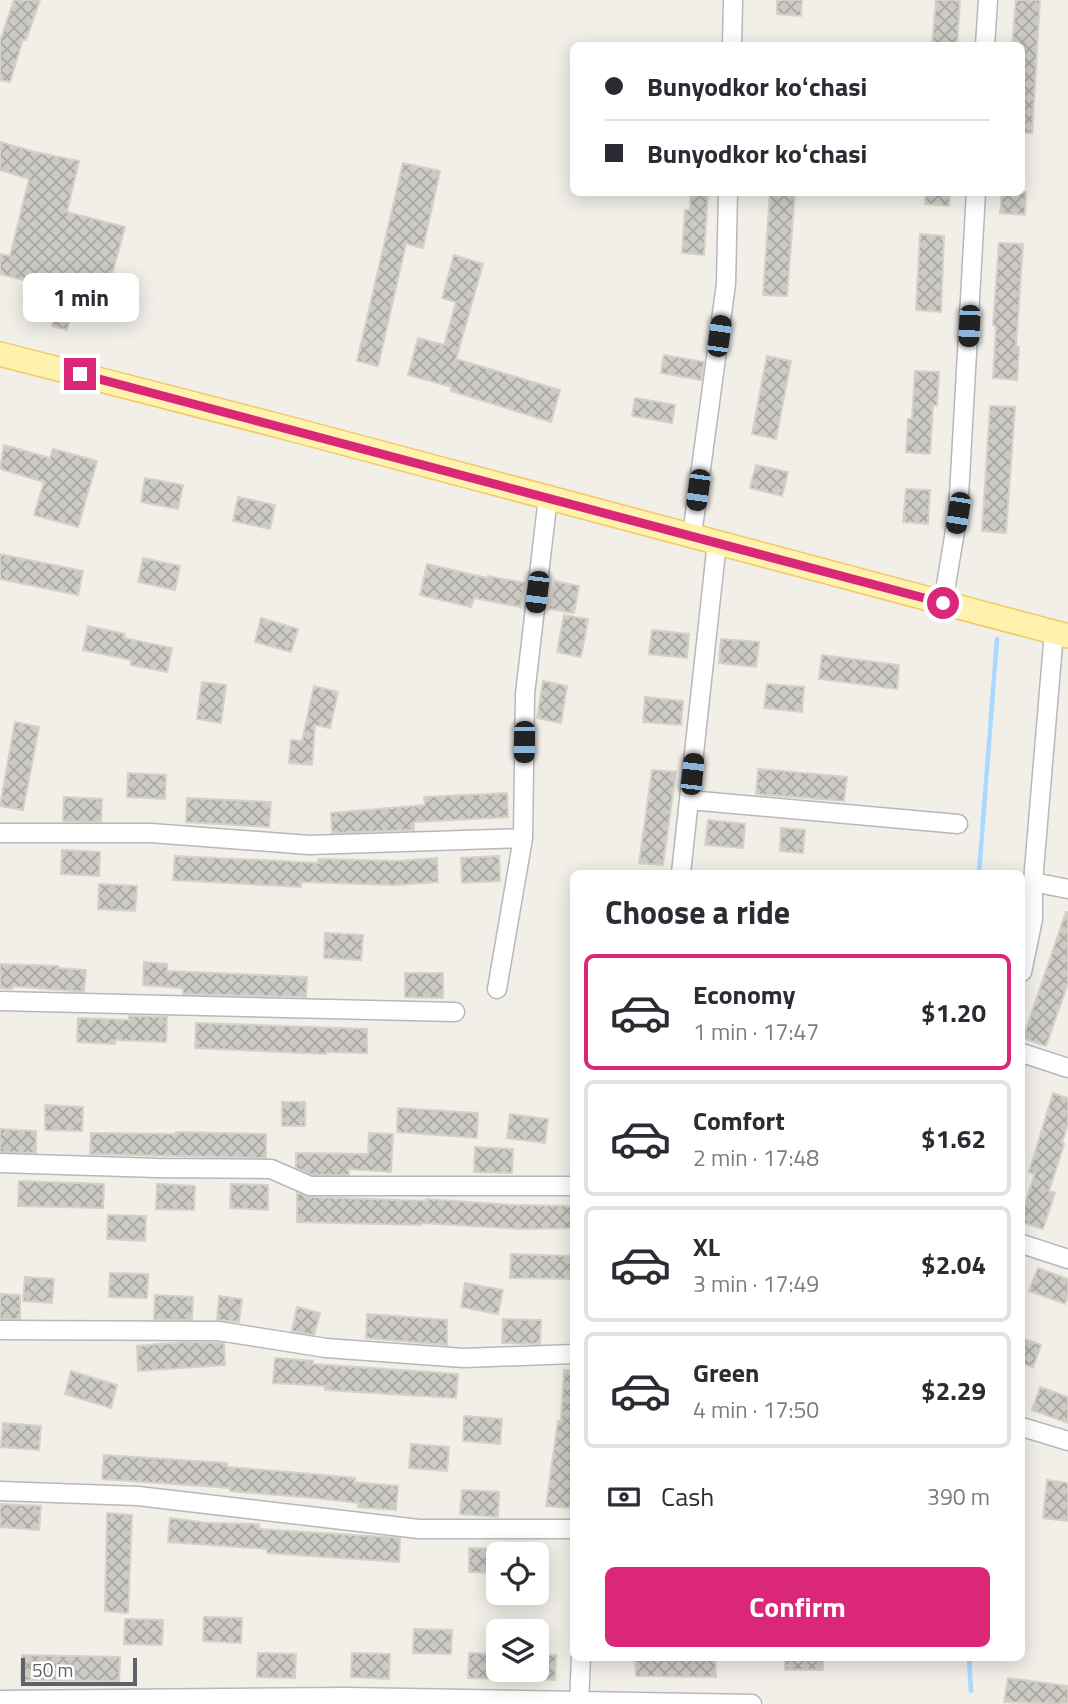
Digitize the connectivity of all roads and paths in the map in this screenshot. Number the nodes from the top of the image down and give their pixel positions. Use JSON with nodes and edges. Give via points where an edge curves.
{"nodes":[{"id":1,"x":733,"y":0,"type":"edge"},
{"id":2,"x":988,"y":0,"type":"edge"},
{"id":3,"x":732,"y":42,"type":"edge"},
{"id":4,"x":985,"y":42,"type":"edge"},
{"id":5,"x":728,"y":196,"type":"edge"},
{"id":6,"x":976,"y":196,"type":"edge"},
{"id":7,"x":0,"y":354,"type":"edge"},
{"id":8,"x":548,"y":497,"type":"junction"},
{"id":9,"x":692,"y":535,"type":"junction"},
{"id":10,"x":718,"y":542,"type":"junction"},
{"id":11,"x":943,"y":603,"type":"junction"},
{"id":12,"x":1061,"y":634,"type":"edge"},
{"id":13,"x":689,"y":800,"type":"junction"},
{"id":14,"x":958,"y":824,"type":"dead end"},
{"id":15,"x":0,"y":833,"type":"edge"},
{"id":16,"x":523,"y":838,"type":"junction"},
{"id":17,"x":681,"y":870,"type":"edge"},
{"id":18,"x":1033,"y":882,"type":"junction"},
{"id":19,"x":1068,"y":889,"type":"edge"},
{"id":20,"x":1025,"y":958,"type":"edge"},
{"id":21,"x":497,"y":989,"type":"dead end"},
{"id":22,"x":0,"y":1001,"type":"edge"},
{"id":23,"x":455,"y":1012,"type":"dead end"},
{"id":24,"x":1025,"y":1054,"type":"edge"},
{"id":25,"x":1068,"y":1068,"type":"edge"},
{"id":26,"x":0,"y":1163,"type":"edge"},
{"id":27,"x":570,"y":1186,"type":"edge"},
{"id":28,"x":1025,"y":1245,"type":"edge"},
{"id":29,"x":1068,"y":1259,"type":"edge"},
{"id":30,"x":0,"y":1330,"type":"edge"},
{"id":31,"x":570,"y":1354,"type":"edge"},
{"id":32,"x":1025,"y":1428,"type":"edge"},
{"id":33,"x":1068,"y":1441,"type":"edge"},
{"id":34,"x":0,"y":1491,"type":"edge"},
{"id":35,"x":570,"y":1529,"type":"edge"},
{"id":36,"x":581,"y":1661,"type":"edge"},
{"id":37,"x":0,"y":1700,"type":"edge"},
{"id":38,"x":579,"y":1702,"type":"junction"},
{"id":39,"x":752,"y":1704,"type":"edge"}],
"edges":[{"from":1,"to":3,"type":"street"},
{"from":2,"to":4,"type":"street"},
{"from":5,"to":9,"type":"street","via":[[726,284]]},
{"from":6,"to":11,"type":"street","via":[[958,513]]},
{"from":7,"to":8,"type":"main road"},
{"from":8,"to":9,"type":"main road"},
{"from":8,"to":16,"type":"street","via":[[525,694]]},
{"from":9,"to":10,"type":"main road"},
{"from":10,"to":11,"type":"main road"},
{"from":10,"to":13,"type":"street"},
{"from":11,"to":12,"type":"main road"},
{"from":12,"to":18,"type":"street"},
{"from":13,"to":14,"type":"street"},
{"from":13,"to":17,"type":"street"},
{"from":15,"to":16,"type":"street","via":[[151,833],[309,845]]},
{"from":16,"to":21,"type":"street"},
{"from":18,"to":19,"type":"street"},
{"from":18,"to":20,"type":"street","via":[[1033,919]]},
{"from":22,"to":23,"type":"street"},
{"from":24,"to":25,"type":"street"},
{"from":26,"to":27,"type":"street","via":[[271,1169],[310,1186]]},
{"from":28,"to":29,"type":"street"},
{"from":30,"to":31,"type":"street","via":[[218,1331],[326,1348],[464,1358]]},
{"from":32,"to":33,"type":"street"},
{"from":34,"to":35,"type":"street","via":[[138,1496],[419,1529]]},
{"from":36,"to":38,"type":"street"},
{"from":37,"to":38,"type":"street","via":[[347,1697]]},
{"from":38,"to":39,"type":"street"}]}
